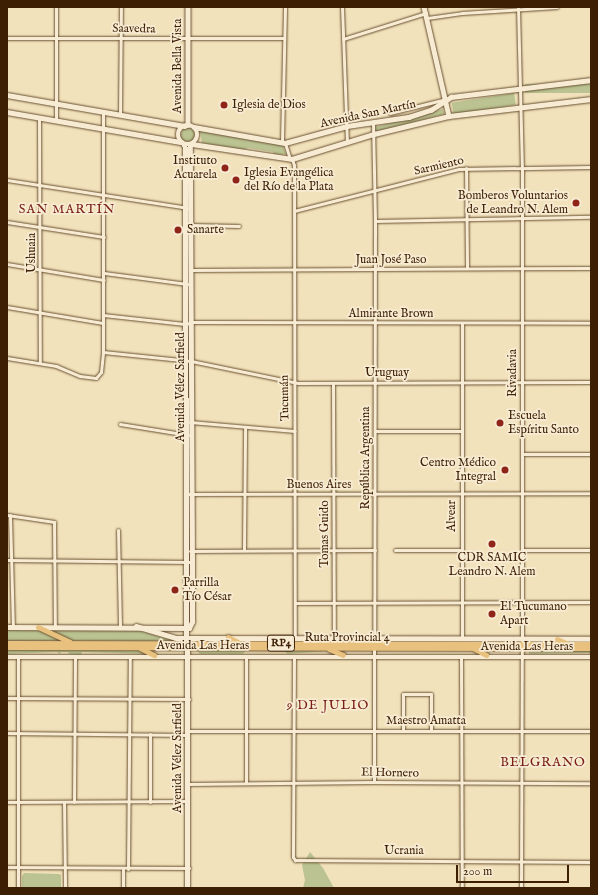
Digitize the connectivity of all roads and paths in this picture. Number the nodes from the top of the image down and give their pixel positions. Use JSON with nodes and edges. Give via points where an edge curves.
{"nodes":[{"id":1,"x":56,"y":7,"type":"edge"},
{"id":2,"x":121,"y":7,"type":"edge"},
{"id":3,"x":188,"y":7,"type":"edge"},
{"id":4,"x":285,"y":7,"type":"edge"},
{"id":5,"x":342,"y":7,"type":"edge"},
{"id":6,"x":424,"y":7,"type":"edge"},
{"id":7,"x":557,"y":7,"type":"edge"},
{"id":8,"x":518,"y":9,"type":"edge"},
{"id":9,"x":426,"y":15,"type":"junction"},
{"id":10,"x":56,"y":37,"type":"junction"},
{"id":11,"x":7,"y":38,"type":"edge"},
{"id":12,"x":121,"y":38,"type":"junction"},
{"id":13,"x":188,"y":38,"type":"junction"},
{"id":14,"x":284,"y":38,"type":"junction"},
{"id":15,"x":343,"y":39,"type":"junction"},
{"id":16,"x":591,"y":80,"type":"edge"},
{"id":17,"x":518,"y":89,"type":"junction"},
{"id":18,"x":7,"y":95,"type":"edge"},
{"id":19,"x":446,"y":99,"type":"junction"},
{"id":20,"x":591,"y":99,"type":"edge"},
{"id":21,"x":56,"y":103,"type":"junction"},
{"id":22,"x":520,"y":107,"type":"junction"},
{"id":23,"x":103,"y":111,"type":"junction"},
{"id":24,"x":7,"y":112,"type":"edge"},
{"id":25,"x":390,"y":113,"type":"dead end"},
{"id":26,"x":120,"y":115,"type":"junction"},
{"id":27,"x":449,"y":116,"type":"junction"},
{"id":28,"x":39,"y":118,"type":"junction"},
{"id":29,"x":56,"y":121,"type":"junction"},
{"id":30,"x":373,"y":124,"type":"junction"},
{"id":31,"x":186,"y":125,"type":"junction"},
{"id":32,"x":347,"y":126,"type":"junction"},
{"id":33,"x":194,"y":127,"type":"junction"},
{"id":34,"x":103,"y":129,"type":"junction"},
{"id":35,"x":374,"y":134,"type":"junction"},
{"id":36,"x":283,"y":142,"type":"junction"},
{"id":37,"x":187,"y":144,"type":"junction"},
{"id":38,"x":348,"y":144,"type":"junction"},
{"id":39,"x":291,"y":159,"type":"junction"},
{"id":40,"x":591,"y":167,"type":"edge"},
{"id":41,"x":466,"y":168,"type":"junction"},
{"id":42,"x":522,"y":168,"type":"junction"},
{"id":43,"x":7,"y":180,"type":"edge"},
{"id":44,"x":39,"y":186,"type":"junction"},
{"id":45,"x":375,"y":191,"type":"junction"},
{"id":46,"x":104,"y":195,"type":"junction"},
{"id":47,"x":188,"y":208,"type":"junction"},
{"id":48,"x":294,"y":211,"type":"junction"},
{"id":49,"x":591,"y":217,"type":"edge"},
{"id":50,"x":522,"y":218,"type":"junction"},
{"id":51,"x":467,"y":219,"type":"junction"},
{"id":52,"x":375,"y":221,"type":"junction"},
{"id":53,"x":7,"y":222,"type":"edge"},
{"id":54,"x":191,"y":224,"type":"junction"},
{"id":55,"x":239,"y":226,"type":"dead end"},
{"id":56,"x":41,"y":228,"type":"junction"},
{"id":57,"x":104,"y":237,"type":"junction"},
{"id":58,"x":7,"y":264,"type":"edge"},
{"id":59,"x":467,"y":268,"type":"junction"},
{"id":60,"x":522,"y":268,"type":"junction"},
{"id":61,"x":591,"y":268,"type":"edge"},
{"id":62,"x":375,"y":269,"type":"junction"},
{"id":63,"x":41,"y":270,"type":"junction"},
{"id":64,"x":191,"y":270,"type":"junction"},
{"id":65,"x":294,"y":270,"type":"junction"},
{"id":66,"x":104,"y":273,"type":"junction"},
{"id":67,"x":104,"y":280,"type":"junction"},
{"id":68,"x":185,"y":284,"type":"junction"},
{"id":69,"x":191,"y":284,"type":"junction"},
{"id":70,"x":7,"y":307,"type":"edge"},
{"id":71,"x":41,"y":313,"type":"junction"},
{"id":72,"x":103,"y":315,"type":"junction"},
{"id":73,"x":191,"y":322,"type":"junction"},
{"id":74,"x":103,"y":323,"type":"junction"},
{"id":75,"x":374,"y":323,"type":"junction"},
{"id":76,"x":462,"y":323,"type":"junction"},
{"id":77,"x":521,"y":323,"type":"junction"},
{"id":78,"x":591,"y":323,"type":"edge"},
{"id":79,"x":185,"y":324,"type":"junction"},
{"id":80,"x":294,"y":324,"type":"junction"},
{"id":81,"x":103,"y":352,"type":"junction"},
{"id":82,"x":7,"y":358,"type":"edge"},
{"id":83,"x":191,"y":361,"type":"junction"},
{"id":84,"x":40,"y":362,"type":"junction"},
{"id":85,"x":185,"y":362,"type":"junction"},
{"id":86,"x":294,"y":382,"type":"junction"},
{"id":87,"x":374,"y":382,"type":"junction"},
{"id":88,"x":461,"y":382,"type":"junction"},
{"id":89,"x":591,"y":382,"type":"edge"},
{"id":90,"x":333,"y":383,"type":"junction"},
{"id":91,"x":521,"y":383,"type":"junction"},
{"id":92,"x":188,"y":422,"type":"junction"},
{"id":93,"x":120,"y":424,"type":"dead end"},
{"id":94,"x":245,"y":427,"type":"junction"},
{"id":95,"x":295,"y":431,"type":"junction"},
{"id":96,"x":375,"y":431,"type":"junction"},
{"id":97,"x":461,"y":431,"type":"junction"},
{"id":98,"x":188,"y":435,"type":"junction"},
{"id":99,"x":522,"y":454,"type":"junction"},
{"id":100,"x":591,"y":454,"type":"edge"},
{"id":101,"x":334,"y":493,"type":"junction"},
{"id":102,"x":461,"y":493,"type":"junction"},
{"id":103,"x":522,"y":493,"type":"junction"},
{"id":104,"x":188,"y":494,"type":"junction"},
{"id":105,"x":244,"y":494,"type":"junction"},
{"id":106,"x":296,"y":494,"type":"junction"},
{"id":107,"x":375,"y":494,"type":"junction"},
{"id":108,"x":591,"y":494,"type":"edge"},
{"id":109,"x":8,"y":515,"type":"edge"},
{"id":110,"x":118,"y":530,"type":"dead end"},
{"id":111,"x":244,"y":550,"type":"junction"},
{"id":112,"x":295,"y":550,"type":"junction"},
{"id":113,"x":375,"y":550,"type":"junction"},
{"id":114,"x":395,"y":550,"type":"dead end"},
{"id":115,"x":461,"y":550,"type":"junction"},
{"id":116,"x":522,"y":550,"type":"junction"},
{"id":117,"x":591,"y":550,"type":"edge"},
{"id":118,"x":189,"y":551,"type":"junction"},
{"id":119,"x":334,"y":551,"type":"junction"},
{"id":120,"x":7,"y":560,"type":"edge"},
{"id":121,"x":12,"y":560,"type":"junction"},
{"id":122,"x":55,"y":561,"type":"junction"},
{"id":123,"x":120,"y":561,"type":"junction"},
{"id":124,"x":189,"y":562,"type":"junction"},
{"id":125,"x":522,"y":602,"type":"junction"},
{"id":126,"x":591,"y":602,"type":"edge"},
{"id":127,"x":296,"y":603,"type":"junction"},
{"id":128,"x":334,"y":603,"type":"junction"},
{"id":129,"x":375,"y":603,"type":"junction"},
{"id":130,"x":461,"y":603,"type":"junction"},
{"id":131,"x":120,"y":626,"type":"junction"},
{"id":132,"x":136,"y":626,"type":"junction"},
{"id":133,"x":7,"y":627,"type":"edge"},
{"id":134,"x":13,"y":627,"type":"junction"},
{"id":135,"x":38,"y":627,"type":"junction"},
{"id":136,"x":55,"y":627,"type":"junction"},
{"id":137,"x":188,"y":628,"type":"junction"},
{"id":138,"x":228,"y":637,"type":"junction"},
{"id":139,"x":294,"y":637,"type":"junction"},
{"id":140,"x":374,"y":637,"type":"junction"},
{"id":141,"x":462,"y":637,"type":"junction"},
{"id":142,"x":334,"y":638,"type":"junction"},
{"id":143,"x":557,"y":639,"type":"junction"},
{"id":144,"x":591,"y":639,"type":"edge"},
{"id":145,"x":7,"y":643,"type":"edge"},
{"id":146,"x":71,"y":643,"type":"junction"},
{"id":147,"x":189,"y":643,"type":"junction"},
{"id":148,"x":240,"y":643,"type":"junction"},
{"id":149,"x":522,"y":643,"type":"junction"},
{"id":150,"x":568,"y":644,"type":"junction"},
{"id":151,"x":591,"y":644,"type":"edge"},
{"id":152,"x":374,"y":646,"type":"junction"},
{"id":153,"x":7,"y":647,"type":"edge"},
{"id":154,"x":139,"y":647,"type":"junction"},
{"id":155,"x":326,"y":648,"type":"junction"},
{"id":156,"x":472,"y":648,"type":"junction"},
{"id":157,"x":591,"y":648,"type":"edge"},
{"id":158,"x":154,"y":655,"type":"junction"},
{"id":159,"x":343,"y":655,"type":"junction"},
{"id":160,"x":7,"y":656,"type":"edge"},
{"id":161,"x":18,"y":656,"type":"junction"},
{"id":162,"x":374,"y":656,"type":"junction"},
{"id":163,"x":486,"y":656,"type":"junction"},
{"id":164,"x":522,"y":656,"type":"junction"},
{"id":165,"x":75,"y":657,"type":"junction"},
{"id":166,"x":130,"y":657,"type":"junction"},
{"id":167,"x":189,"y":657,"type":"junction"},
{"id":168,"x":246,"y":657,"type":"junction"},
{"id":169,"x":294,"y":657,"type":"junction"},
{"id":170,"x":461,"y":657,"type":"junction"},
{"id":171,"x":591,"y":657,"type":"edge"},
{"id":172,"x":7,"y":698,"type":"edge"},
{"id":173,"x":20,"y":698,"type":"junction"},
{"id":174,"x":75,"y":698,"type":"junction"},
{"id":175,"x":129,"y":699,"type":"junction"},
{"id":176,"x":189,"y":699,"type":"junction"},
{"id":177,"x":293,"y":730,"type":"junction"},
{"id":178,"x":373,"y":730,"type":"junction"},
{"id":179,"x":402,"y":730,"type":"junction"},
{"id":180,"x":246,"y":731,"type":"junction"},
{"id":181,"x":431,"y":731,"type":"junction"},
{"id":182,"x":461,"y":731,"type":"junction"},
{"id":183,"x":521,"y":731,"type":"junction"},
{"id":184,"x":591,"y":731,"type":"edge"},
{"id":185,"x":74,"y":733,"type":"junction"},
{"id":186,"x":188,"y":733,"type":"junction"},
{"id":187,"x":7,"y":734,"type":"edge"},
{"id":188,"x":18,"y":734,"type":"junction"},
{"id":189,"x":127,"y":734,"type":"junction"},
{"id":190,"x":150,"y":734,"type":"junction"},
{"id":191,"x":294,"y":782,"type":"junction"},
{"id":192,"x":374,"y":782,"type":"junction"},
{"id":193,"x":246,"y":783,"type":"junction"},
{"id":194,"x":462,"y":783,"type":"junction"},
{"id":195,"x":522,"y":783,"type":"junction"},
{"id":196,"x":591,"y":783,"type":"edge"},
{"id":197,"x":188,"y":784,"type":"junction"},
{"id":198,"x":188,"y":801,"type":"junction"},
{"id":199,"x":7,"y":802,"type":"edge"},
{"id":200,"x":18,"y":802,"type":"junction"},
{"id":201,"x":64,"y":802,"type":"junction"},
{"id":202,"x":74,"y":802,"type":"junction"},
{"id":203,"x":127,"y":802,"type":"junction"},
{"id":204,"x":150,"y":802,"type":"junction"},
{"id":205,"x":462,"y":860,"type":"junction"},
{"id":206,"x":520,"y":862,"type":"junction"},
{"id":207,"x":591,"y":862,"type":"edge"},
{"id":208,"x":7,"y":867,"type":"edge"},
{"id":209,"x":18,"y":867,"type":"junction"},
{"id":210,"x":65,"y":868,"type":"junction"},
{"id":211,"x":189,"y":868,"type":"junction"},
{"id":212,"x":123,"y":869,"type":"junction"},
{"id":213,"x":128,"y":869,"type":"junction"},
{"id":214,"x":18,"y":888,"type":"edge"},
{"id":215,"x":65,"y":888,"type":"edge"},
{"id":216,"x":123,"y":888,"type":"edge"},
{"id":217,"x":188,"y":888,"type":"edge"},
{"id":218,"x":462,"y":888,"type":"edge"},
{"id":219,"x":521,"y":888,"type":"edge"}],
"edges":[{"from":1,"to":10,"type":"street"},
{"from":2,"to":12,"type":"street"},
{"from":3,"to":13,"type":"main road","name":"Avenida Bella Vista"},
{"from":4,"to":14,"type":"street","name":"Tucumán"},
{"from":5,"to":15,"type":"street"},
{"from":6,"to":9,"type":"main road"},
{"from":7,"to":8,"type":"street"},
{"from":8,"to":9,"type":"street"},
{"from":8,"to":17,"type":"street","name":"Rivadavia"},
{"from":9,"to":15,"type":"street"},
{"from":9,"to":19,"type":"main road"},
{"from":10,"to":11,"type":"street","name":"Saavedra"},
{"from":10,"to":12,"type":"street","name":"Saavedra"},
{"from":10,"to":21,"type":"street"},
{"from":12,"to":13,"type":"street","name":"Saavedra"},
{"from":12,"to":26,"type":"street"},
{"from":13,"to":14,"type":"street","name":"Saavedra"},
{"from":13,"to":31,"type":"main road","name":"Avenida Bella Vista"},
{"from":14,"to":36,"type":"street","name":"Tucumán"},
{"from":15,"to":32,"type":"street"},
{"from":16,"to":17,"type":"main road","name":"Avenida San Martín"},
{"from":17,"to":19,"type":"main road","name":"Avenida San Martín"},
{"from":17,"to":22,"type":"street","name":"Rivadavia"},
{"from":18,"to":21,"type":"main road"},
{"from":19,"to":25,"type":"street"},
{"from":19,"to":27,"type":"main road"},
{"from":19,"to":30,"type":"main road","name":"Avenida San Martín","via":[[431,110]]},
{"from":20,"to":22,"type":"main road","name":"Avenida San Martín"},
{"from":21,"to":23,"type":"main road"},
{"from":21,"to":29,"type":"street"},
{"from":22,"to":27,"type":"main road","name":"Avenida San Martín"},
{"from":22,"to":42,"type":"street","name":"Rivadavia"},
{"from":23,"to":26,"type":"main road"},
{"from":23,"to":34,"type":"street"},
{"from":24,"to":28,"type":"main road","name":"Avenida San Martín"},
{"from":26,"to":31,"type":"main road"},
{"from":27,"to":35,"type":"main road","name":"Avenida San Martín"},
{"from":28,"to":29,"type":"main road","name":"Avenida San Martín"},
{"from":28,"to":44,"type":"street","name":"Ushuaia"},
{"from":29,"to":34,"type":"main road","name":"Avenida San Martín"},
{"from":30,"to":32,"type":"main road","name":"Avenida San Martín"},
{"from":30,"to":35,"type":"street","name":"República Argentina"},
{"from":31,"to":33,"type":"main road","name":"Avenida San Martín"},
{"from":31,"to":37,"type":"main road","name":"Avenida Bella Vista","via":[[178,133]]},
{"from":32,"to":36,"type":"main road","name":"Avenida San Martín"},
{"from":32,"to":38,"type":"street"},
{"from":33,"to":36,"type":"main road","name":"Avenida San Martín"},
{"from":33,"to":37,"type":"main road","via":[[198,136]]},
{"from":34,"to":37,"type":"main road","name":"Avenida San Martín"},
{"from":34,"to":46,"type":"street"},
{"from":35,"to":38,"type":"main road","name":"Avenida San Martín"},
{"from":35,"to":45,"type":"street","name":"República Argentina"},
{"from":36,"to":39,"type":"street","name":"Tucumán"},
{"from":37,"to":39,"type":"main road","name":"Avenida San Martín"},
{"from":37,"to":47,"type":"main road","name":"Avenida Vélez Sarfield"},
{"from":38,"to":39,"type":"main road","name":"Avenida San Martín"},
{"from":39,"to":48,"type":"street","name":"Tucumán"},
{"from":40,"to":42,"type":"street","name":"Sarmiento"},
{"from":41,"to":42,"type":"street","name":"Sarmiento"},
{"from":41,"to":45,"type":"street","name":"Sarmiento"},
{"from":41,"to":51,"type":"street"},
{"from":42,"to":50,"type":"street","name":"Rivadavia"},
{"from":43,"to":44,"type":"street"},
{"from":44,"to":46,"type":"street"},
{"from":44,"to":56,"type":"street","name":"Ushuaia"},
{"from":45,"to":48,"type":"street","name":"Sarmiento"},
{"from":45,"to":52,"type":"street","name":"República Argentina"},
{"from":46,"to":47,"type":"street"},
{"from":46,"to":57,"type":"street"},
{"from":47,"to":54,"type":"main road","name":"Avenida Vélez Sarfield"},
{"from":47,"to":68,"type":"main road","name":"Avenida Vélez Sarfield"},
{"from":48,"to":65,"type":"street","name":"Tucumán"},
{"from":49,"to":50,"type":"street"},
{"from":50,"to":51,"type":"street"},
{"from":50,"to":60,"type":"street","name":"Rivadavia"},
{"from":51,"to":52,"type":"street"},
{"from":51,"to":59,"type":"street"},
{"from":52,"to":62,"type":"street","name":"República Argentina"},
{"from":53,"to":56,"type":"street"},
{"from":54,"to":55,"type":"street"},
{"from":54,"to":64,"type":"main road","name":"Avenida Vélez Sarfield"},
{"from":56,"to":57,"type":"street"},
{"from":56,"to":63,"type":"street","name":"Ushuaia"},
{"from":57,"to":66,"type":"street"},
{"from":58,"to":63,"type":"street"},
{"from":59,"to":60,"type":"street","name":"Juan José Paso"},
{"from":59,"to":62,"type":"street","name":"Juan José Paso"},
{"from":60,"to":61,"type":"street","name":"Juan José Paso"},
{"from":60,"to":77,"type":"street","name":"Rivadavia"},
{"from":62,"to":65,"type":"street","name":"Juan José Paso"},
{"from":62,"to":75,"type":"street","name":"República Argentina"},
{"from":63,"to":67,"type":"street"},
{"from":63,"to":71,"type":"street","name":"Ushuaia"},
{"from":64,"to":65,"type":"street","name":"Juan José Paso"},
{"from":64,"to":69,"type":"main road","name":"Avenida Vélez Sarfield"},
{"from":65,"to":80,"type":"street","name":"Tucumán"},
{"from":66,"to":67,"type":"street"},
{"from":66,"to":68,"type":"street"},
{"from":67,"to":72,"type":"street"},
{"from":68,"to":69,"type":"street"},
{"from":68,"to":79,"type":"main road","name":"Avenida Vélez Sarfield"},
{"from":69,"to":73,"type":"main road","name":"Avenida Vélez Sarfield"},
{"from":70,"to":71,"type":"street"},
{"from":71,"to":74,"type":"street"},
{"from":71,"to":84,"type":"street","name":"Ushuaia"},
{"from":72,"to":74,"type":"street"},
{"from":72,"to":79,"type":"street"},
{"from":73,"to":79,"type":"street","name":"Almirante Brown"},
{"from":73,"to":80,"type":"street","name":"Almirante Brown"},
{"from":73,"to":83,"type":"main road","name":"Avenida Vélez Sarfield"},
{"from":74,"to":81,"type":"street"},
{"from":75,"to":76,"type":"street","name":"Almirante Brown"},
{"from":75,"to":80,"type":"street","name":"Almirante Brown"},
{"from":75,"to":87,"type":"street","name":"República Argentina"},
{"from":76,"to":77,"type":"street","name":"Almirante Brown"},
{"from":76,"to":88,"type":"street","name":"Alvear"},
{"from":77,"to":78,"type":"street","name":"Almirante Brown"},
{"from":77,"to":91,"type":"street","name":"Rivadavia"},
{"from":79,"to":85,"type":"main road","name":"Avenida Vélez Sarfield"},
{"from":80,"to":86,"type":"street","name":"Tucumán"},
{"from":81,"to":84,"type":"street","via":[[101,372],[96,378],[80,376]]},
{"from":81,"to":85,"type":"street","name":"Uruguay"},
{"from":82,"to":84,"type":"street"},
{"from":83,"to":85,"type":"street","name":"Uruguay"},
{"from":83,"to":86,"type":"street","name":"Uruguay"},
{"from":83,"to":92,"type":"main road","name":"Avenida Vélez Sarfield"},
{"from":85,"to":92,"type":"main road","name":"Avenida Vélez Sarfield"},
{"from":86,"to":90,"type":"street","name":"Uruguay"},
{"from":86,"to":95,"type":"street","name":"Tucumán"},
{"from":87,"to":88,"type":"street","name":"Uruguay"},
{"from":87,"to":90,"type":"street","name":"Uruguay"},
{"from":87,"to":96,"type":"street","name":"República Argentina"},
{"from":88,"to":91,"type":"street","name":"Uruguay"},
{"from":88,"to":97,"type":"street","name":"Alvear"},
{"from":89,"to":91,"type":"street","name":"Uruguay"},
{"from":90,"to":101,"type":"street","name":"Tomas Guido"},
{"from":91,"to":99,"type":"street","name":"Rivadavia"},
{"from":92,"to":94,"type":"street"},
{"from":92,"to":98,"type":"main road","name":"Avenida Vélez Sarfield"},
{"from":93,"to":98,"type":"street"},
{"from":94,"to":95,"type":"street"},
{"from":94,"to":105,"type":"street"},
{"from":95,"to":106,"type":"street","name":"Tucumán"},
{"from":96,"to":97,"type":"street"},
{"from":96,"to":107,"type":"street","name":"República Argentina"},
{"from":97,"to":102,"type":"street","name":"Alvear"},
{"from":98,"to":104,"type":"main road","name":"Avenida Vélez Sarfield"},
{"from":99,"to":100,"type":"street"},
{"from":99,"to":103,"type":"street","name":"Rivadavia"},
{"from":101,"to":106,"type":"street","name":"Buenos Aires"},
{"from":101,"to":107,"type":"street","name":"Buenos Aires"},
{"from":101,"to":119,"type":"street","name":"Tomas Guido"},
{"from":102,"to":103,"type":"street","name":"Buenos Aires"},
{"from":102,"to":107,"type":"street","name":"Buenos Aires"},
{"from":102,"to":115,"type":"street","name":"Alvear"},
{"from":103,"to":108,"type":"street","name":"Buenos Aires"},
{"from":103,"to":116,"type":"street","name":"Rivadavia"},
{"from":104,"to":105,"type":"street","name":"Buenos Aires"},
{"from":104,"to":118,"type":"main road","name":"Avenida Vélez Sarfield"},
{"from":105,"to":106,"type":"street","name":"Buenos Aires"},
{"from":105,"to":111,"type":"street"},
{"from":106,"to":112,"type":"street","name":"Tucumán"},
{"from":107,"to":113,"type":"street","name":"República Argentina"},
{"from":109,"to":121,"type":"street"},
{"from":109,"to":122,"type":"street","via":[[54,522]]},
{"from":110,"to":123,"type":"street"},
{"from":111,"to":112,"type":"street"},
{"from":111,"to":118,"type":"street"},
{"from":112,"to":119,"type":"street"},
{"from":112,"to":127,"type":"street","name":"Tucumán"},
{"from":113,"to":119,"type":"street"},
{"from":113,"to":129,"type":"street","name":"República Argentina"},
{"from":114,"to":115,"type":"street"},
{"from":115,"to":130,"type":"street","name":"Alvear"},
{"from":116,"to":117,"type":"street"},
{"from":116,"to":125,"type":"street","name":"Rivadavia"},
{"from":118,"to":124,"type":"main road","name":"Avenida Vélez Sarfield"},
{"from":119,"to":128,"type":"street","name":"Tomas Guido"},
{"from":120,"to":121,"type":"street"},
{"from":121,"to":122,"type":"street"},
{"from":121,"to":134,"type":"street"},
{"from":122,"to":123,"type":"street"},
{"from":122,"to":136,"type":"street"},
{"from":123,"to":124,"type":"street"},
{"from":123,"to":131,"type":"street"},
{"from":124,"to":137,"type":"main road","name":"Avenida Vélez Sarfield","via":[[192,622]]},
{"from":125,"to":126,"type":"street"},
{"from":125,"to":130,"type":"street"},
{"from":125,"to":149,"type":"street","name":"Rivadavia"},
{"from":127,"to":128,"type":"street"},
{"from":127,"to":139,"type":"street","name":"Tucumán"},
{"from":128,"to":129,"type":"street"},
{"from":128,"to":142,"type":"street","name":"Tomas Guido"},
{"from":129,"to":130,"type":"street"},
{"from":129,"to":140,"type":"street","name":"República Argentina"},
{"from":130,"to":141,"type":"street","name":"Alvear"},
{"from":131,"to":132,"type":"main road","name":"Avenida Las Heras"},
{"from":131,"to":136,"type":"main road","name":"Avenida Las Heras"},
{"from":132,"to":137,"type":"main road","name":"Avenida Las Heras"},
{"from":132,"to":147,"type":"main road","name":"Avenida Las Heras"},
{"from":133,"to":134,"type":"main road","name":"Avenida Las Heras"},
{"from":134,"to":135,"type":"main road","name":"Avenida Las Heras"},
{"from":135,"to":136,"type":"main road","name":"Avenida Las Heras"},
{"from":135,"to":146,"type":"main road"},
{"from":137,"to":147,"type":"main road","name":"Avenida Vélez Sarfield"},
{"from":138,"to":139,"type":"main road","name":"Avenida Las Heras"},
{"from":138,"to":147,"type":"main road","name":"Avenida Las Heras"},
{"from":138,"to":148,"type":"main road"},
{"from":139,"to":142,"type":"main road","name":"Avenida Las Heras"},
{"from":140,"to":141,"type":"main road","name":"Avenida Las Heras"},
{"from":140,"to":142,"type":"main road","name":"Avenida Las Heras"},
{"from":140,"to":152,"type":"street","name":"República Argentina"},
{"from":141,"to":149,"type":"main road","name":"Avenida Las Heras"},
{"from":143,"to":144,"type":"main road","name":"Avenida Las Heras"},
{"from":143,"to":149,"type":"main road","name":"Avenida Las Heras"},
{"from":143,"to":150,"type":"main road"},
{"from":145,"to":146,"type":"main road","name":"Ruta Provincial 4","number":"RP4"},
{"from":146,"to":147,"type":"main road","name":"Ruta Provincial 4","number":"RP4"},
{"from":147,"to":148,"type":"main road","name":"Ruta Provincial 4","number":"RP4"},
{"from":147,"to":154,"type":"main road","name":"Ruta Provincial 4","number":"RP4"},
{"from":147,"to":155,"type":"main road","name":"Ruta Provincial 4","number":"RP4"},
{"from":147,"to":167,"type":"main road","name":"Avenida Vélez Sarfield"},
{"from":148,"to":152,"type":"main road","name":"Ruta Provincial 4","number":"RP4"},
{"from":149,"to":150,"type":"main road","name":"Ruta Provincial 4","number":"RP4"},
{"from":149,"to":152,"type":"main road","name":"Ruta Provincial 4","number":"RP4"},
{"from":149,"to":156,"type":"main road","name":"Ruta Provincial 4","number":"RP4"},
{"from":149,"to":157,"type":"main road","name":"Ruta Provincial 4","number":"RP4"},
{"from":149,"to":164,"type":"street","name":"Rivadavia"},
{"from":150,"to":151,"type":"main road","name":"Ruta Provincial 4","number":"RP4"},
{"from":152,"to":155,"type":"main road","name":"Ruta Provincial 4","number":"RP4"},
{"from":152,"to":156,"type":"main road","name":"Ruta Provincial 4","number":"RP4"},
{"from":152,"to":162,"type":"street","name":"República Argentina"},
{"from":153,"to":154,"type":"main road","name":"Ruta Provincial 4","number":"RP4"},
{"from":154,"to":158,"type":"main road"},
{"from":155,"to":159,"type":"main road"},
{"from":156,"to":163,"type":"main road"},
{"from":158,"to":166,"type":"main road","name":"Avenida Las Heras"},
{"from":158,"to":167,"type":"main road","name":"Avenida Las Heras"},
{"from":159,"to":162,"type":"main road","name":"Avenida Las Heras"},
{"from":159,"to":169,"type":"main road","name":"Avenida Las Heras"},
{"from":160,"to":161,"type":"main road","name":"Avenida Las Heras"},
{"from":161,"to":165,"type":"main road","name":"Avenida Las Heras"},
{"from":161,"to":173,"type":"street"},
{"from":162,"to":170,"type":"main road","name":"Avenida Las Heras"},
{"from":162,"to":178,"type":"street","name":"República Argentina"},
{"from":163,"to":164,"type":"main road","name":"Avenida Las Heras"},
{"from":163,"to":170,"type":"main road","name":"Avenida Las Heras"},
{"from":164,"to":171,"type":"main road","name":"Avenida Las Heras"},
{"from":164,"to":183,"type":"street"},
{"from":165,"to":166,"type":"main road","name":"Avenida Las Heras"},
{"from":165,"to":174,"type":"street"},
{"from":166,"to":175,"type":"street"},
{"from":167,"to":168,"type":"main road","name":"Avenida Las Heras"},
{"from":167,"to":176,"type":"main road","name":"Avenida Vélez Sarfield"},
{"from":168,"to":169,"type":"main road","name":"Avenida Las Heras"},
{"from":168,"to":180,"type":"street"},
{"from":169,"to":177,"type":"street"},
{"from":170,"to":182,"type":"street"},
{"from":172,"to":173,"type":"street"},
{"from":173,"to":174,"type":"street"},
{"from":173,"to":188,"type":"street"},
{"from":174,"to":175,"type":"street"},
{"from":174,"to":185,"type":"street"},
{"from":175,"to":176,"type":"street"},
{"from":175,"to":189,"type":"street"},
{"from":176,"to":186,"type":"main road","name":"Avenida Vélez Sarfield"},
{"from":177,"to":178,"type":"street","name":"Maestro Amatta"},
{"from":177,"to":180,"type":"street","name":"Maestro Amatta"},
{"from":177,"to":191,"type":"street"},
{"from":178,"to":179,"type":"street","name":"Maestro Amatta"},
{"from":178,"to":192,"type":"street","name":"República Argentina"},
{"from":179,"to":181,"type":"street","name":"Maestro Amatta"},
{"from":179,"to":181,"type":"street","via":[[404,694],[431,694]]},
{"from":180,"to":186,"type":"street","name":"Maestro Amatta"},
{"from":180,"to":193,"type":"street"},
{"from":181,"to":182,"type":"street","name":"Maestro Amatta"},
{"from":182,"to":183,"type":"street","name":"Maestro Amatta"},
{"from":182,"to":194,"type":"street"},
{"from":183,"to":184,"type":"street","name":"Maestro Amatta"},
{"from":183,"to":195,"type":"street"},
{"from":185,"to":188,"type":"street"},
{"from":185,"to":189,"type":"street"},
{"from":185,"to":202,"type":"street"},
{"from":186,"to":190,"type":"street"},
{"from":186,"to":197,"type":"main road","name":"Avenida Vélez Sarfield"},
{"from":187,"to":188,"type":"street"},
{"from":188,"to":200,"type":"street"},
{"from":189,"to":190,"type":"street"},
{"from":189,"to":203,"type":"street"},
{"from":190,"to":204,"type":"street"},
{"from":191,"to":192,"type":"street","name":"El Hornero"},
{"from":191,"to":193,"type":"street","name":"El Hornero"},
{"from":191,"to":205,"type":"street","name":"Ucrania","via":[[295,860]]},
{"from":192,"to":194,"type":"street","name":"El Hornero"},
{"from":193,"to":197,"type":"street","name":"El Hornero"},
{"from":194,"to":195,"type":"street","name":"El Hornero"},
{"from":194,"to":205,"type":"street"},
{"from":195,"to":196,"type":"street","name":"El Hornero"},
{"from":195,"to":206,"type":"street"},
{"from":197,"to":198,"type":"main road","name":"Avenida Vélez Sarfield"},
{"from":198,"to":204,"type":"street"},
{"from":198,"to":211,"type":"main road","name":"Avenida Vélez Sarfield"},
{"from":199,"to":200,"type":"street"},
{"from":200,"to":201,"type":"street"},
{"from":200,"to":209,"type":"street"},
{"from":201,"to":202,"type":"street"},
{"from":201,"to":210,"type":"street"},
{"from":202,"to":203,"type":"street"},
{"from":203,"to":204,"type":"street"},
{"from":203,"to":213,"type":"street"},
{"from":205,"to":206,"type":"street","name":"Ucrania"},
{"from":205,"to":218,"type":"street"},
{"from":206,"to":207,"type":"street","name":"Ucrania"},
{"from":206,"to":219,"type":"street"},
{"from":208,"to":209,"type":"street"},
{"from":209,"to":210,"type":"street"},
{"from":209,"to":214,"type":"street"},
{"from":210,"to":212,"type":"street"},
{"from":210,"to":215,"type":"street"},
{"from":211,"to":213,"type":"street"},
{"from":211,"to":217,"type":"main road","name":"Avenida Vélez Sarfield"},
{"from":212,"to":213,"type":"street"},
{"from":212,"to":216,"type":"street"}]}
